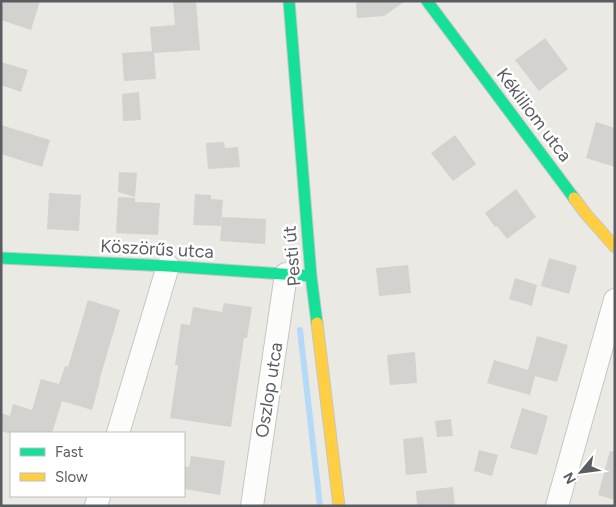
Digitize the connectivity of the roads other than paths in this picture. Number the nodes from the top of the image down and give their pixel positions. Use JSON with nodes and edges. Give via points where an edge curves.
{"nodes":[{"id":1,"x":289,"y":1,"type":"edge"},
{"id":2,"x":427,"y":1,"type":"edge"},
{"id":3,"x":615,"y":247,"type":"edge"},
{"id":4,"x":1,"y":258,"type":"edge"},
{"id":5,"x":168,"y":266,"type":"junction"},
{"id":6,"x":286,"y":274,"type":"junction"},
{"id":7,"x":311,"y":276,"type":"junction"},
{"id":8,"x":615,"y":300,"type":"edge"},
{"id":9,"x":118,"y":432,"type":"edge"},
{"id":10,"x":252,"y":506,"type":"edge"},
{"id":11,"x":339,"y":506,"type":"edge"},
{"id":12,"x":557,"y":506,"type":"edge"}],
"edges":[{"from":1,"to":7,"type":"street","name":"Pesti út"},
{"from":2,"to":3,"type":"street","name":"Kékliliom utca","via":[[586,214]]},
{"from":4,"to":5,"type":"street","name":"Köszörűs utca"},
{"from":5,"to":6,"type":"street","name":"Köszörűs utca"},
{"from":5,"to":9,"type":"street"},
{"from":6,"to":7,"type":"street","name":"Köszörűs utca"},
{"from":6,"to":10,"type":"street","name":"Oszlop utca"},
{"from":7,"to":11,"type":"street","name":"Pesti út"},
{"from":8,"to":12,"type":"street"}]}
